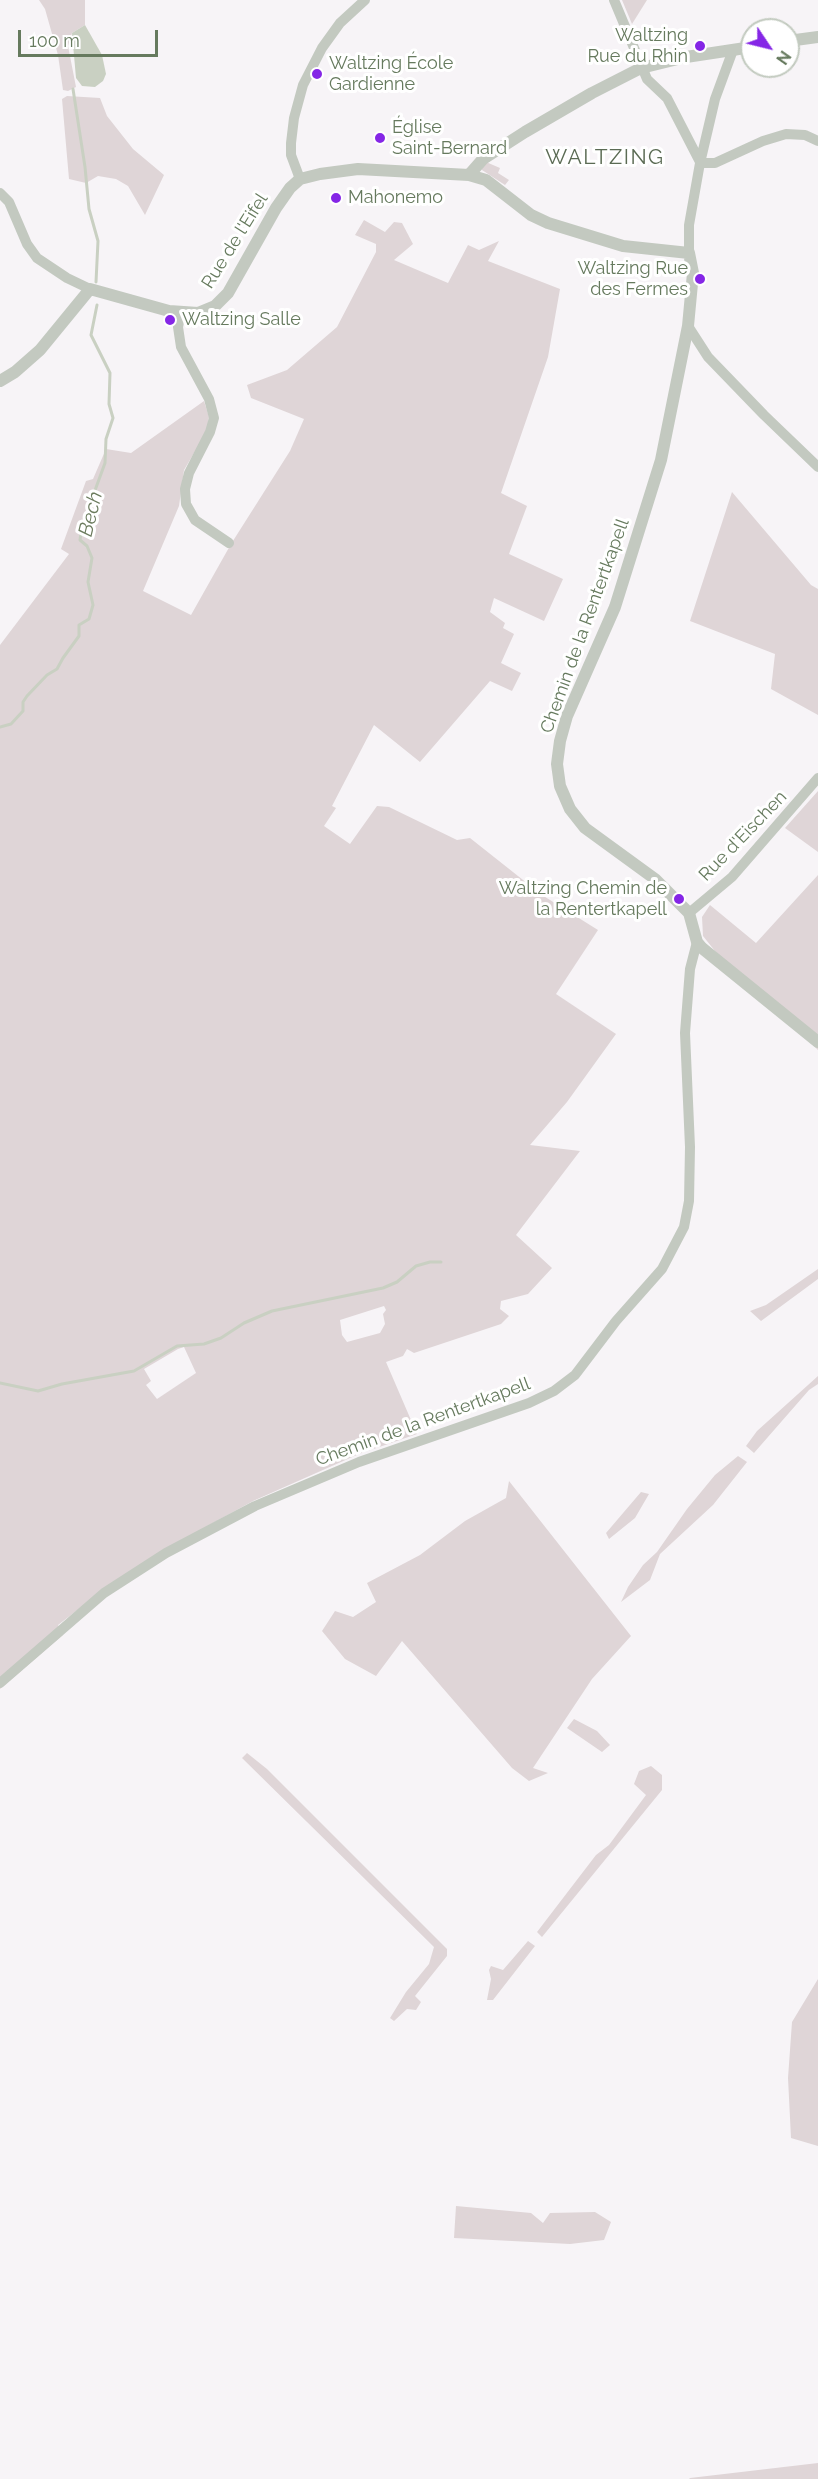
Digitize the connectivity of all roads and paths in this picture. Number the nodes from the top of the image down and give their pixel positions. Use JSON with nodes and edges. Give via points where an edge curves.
{"nodes":[{"id":1,"x":365,"y":0,"type":"edge"},
{"id":2,"x":614,"y":0,"type":"edge"},
{"id":3,"x":818,"y":37,"type":"edge"},
{"id":4,"x":800,"y":39,"type":"edge"},
{"id":5,"x":740,"y":49,"type":"edge"},
{"id":6,"x":733,"y":50,"type":"junction"},
{"id":7,"x":641,"y":68,"type":"junction"},
{"id":8,"x":818,"y":141,"type":"edge"},
{"id":9,"x":700,"y":162,"type":"junction"},
{"id":10,"x":469,"y":175,"type":"junction"},
{"id":11,"x":300,"y":179,"type":"junction"},
{"id":12,"x":0,"y":193,"type":"edge"},
{"id":13,"x":689,"y":253,"type":"junction"},
{"id":14,"x":90,"y":289,"type":"junction"},
{"id":15,"x":181,"y":312,"type":"junction"},
{"id":16,"x":688,"y":326,"type":"junction"},
{"id":17,"x":0,"y":381,"type":"edge"},
{"id":18,"x":818,"y":467,"type":"edge"},
{"id":19,"x":229,"y":543,"type":"dead end"},
{"id":20,"x":818,"y":778,"type":"edge"},
{"id":21,"x":689,"y":912,"type":"junction"},
{"id":22,"x":697,"y":942,"type":"junction"},
{"id":23,"x":818,"y":1042,"type":"edge"},
{"id":24,"x":0,"y":1683,"type":"edge"}],
"edges":[{"from":1,"to":11,"type":"street","via":[[340,23],[303,84],[291,143]]},
{"from":2,"to":7,"type":"street"},
{"from":3,"to":4,"type":"street"},
{"from":5,"to":6,"type":"street"},
{"from":6,"to":7,"type":"street"},
{"from":6,"to":9,"type":"street","via":[[715,99]]},
{"from":7,"to":9,"type":"street","via":[[646,79],[667,98]]},
{"from":7,"to":10,"type":"street","via":[[525,132],[483,159]]},
{"from":8,"to":9,"type":"street","via":[[805,135],[786,134],[715,163]]},
{"from":9,"to":13,"type":"street","via":[[689,225]]},
{"from":10,"to":11,"type":"street","via":[[358,169]]},
{"from":10,"to":13,"type":"street","via":[[486,180],[548,223],[623,246]]},
{"from":11,"to":15,"type":"street","name":"Rue de l'Eifel","via":[[276,208],[221,301],[209,310]]},
{"from":12,"to":14,"type":"street","via":[[9,202],[27,244],[38,258]]},
{"from":13,"to":16,"type":"street","name":"Chemin de la Rentertkapell","via":[[693,273]]},
{"from":14,"to":15,"type":"street","name":"Rue de l'Eifel"},
{"from":14,"to":17,"type":"street","via":[[35,355]]},
{"from":15,"to":19,"type":"street","via":[[181,347],[209,399],[214,418],[189,473],[186,504],[195,520]]},
{"from":16,"to":18,"type":"street","via":[[708,357]]},
{"from":16,"to":21,"type":"street","name":"Chemin de la Rentertkapell","via":[[661,460],[636,545],[615,607],[567,716],[557,764],[560,786],[570,809],[585,828],[656,879]]},
{"from":20,"to":21,"type":"street","name":"Rue d'Eischen","via":[[732,877]]},
{"from":21,"to":22,"type":"street","name":"Chemin de la Rentertkapell"},
{"from":22,"to":23,"type":"street"},
{"from":22,"to":24,"type":"street","name":"Chemin de la Rentertkapell","via":[[690,969],[685,1033],[690,1147],[689,1202],[684,1227],[662,1269],[575,1375],[530,1403],[359,1462],[255,1506],[166,1553],[104,1593]]}]}
